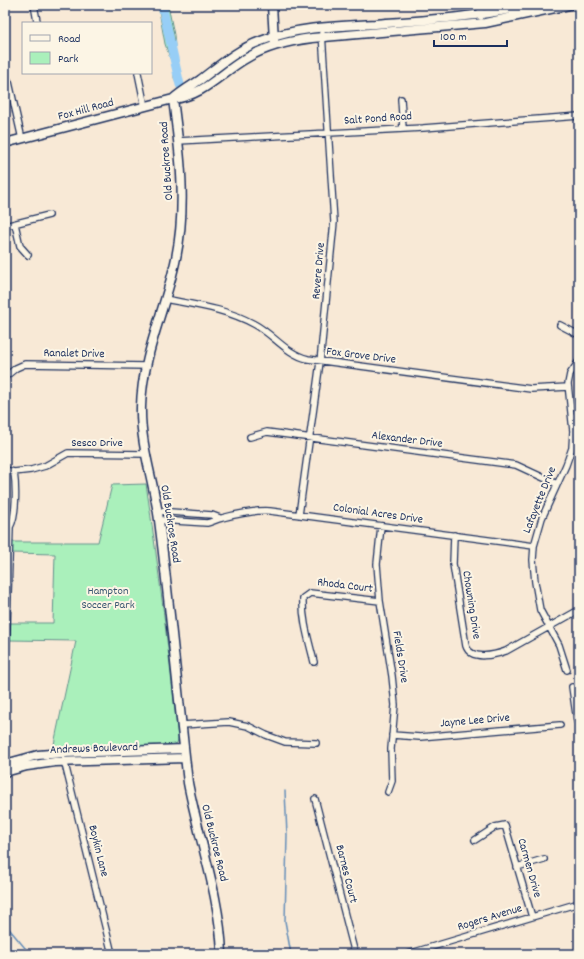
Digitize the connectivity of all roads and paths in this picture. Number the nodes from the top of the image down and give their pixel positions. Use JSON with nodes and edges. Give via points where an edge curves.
{"nodes":[{"id":1,"x":34,"y":5,"type":"edge"},
{"id":2,"x":272,"y":5,"type":"edge"},
{"id":3,"x":480,"y":5,"type":"edge"},
{"id":4,"x":531,"y":5,"type":"edge"},
{"id":5,"x":569,"y":5,"type":"edge"},
{"id":6,"x":552,"y":7,"type":"edge"},
{"id":7,"x":481,"y":15,"type":"junction"},
{"id":8,"x":37,"y":20,"type":"dead end"},
{"id":9,"x":482,"y":24,"type":"junction"},
{"id":10,"x":322,"y":33,"type":"junction"},
{"id":11,"x":274,"y":36,"type":"junction"},
{"id":12,"x":275,"y":45,"type":"junction"},
{"id":13,"x":138,"y":74,"type":"edge"},
{"id":14,"x":5,"y":75,"type":"edge"},
{"id":15,"x":173,"y":99,"type":"junction"},
{"id":16,"x":401,"y":99,"type":"dead end"},
{"id":17,"x":145,"y":107,"type":"junction"},
{"id":18,"x":579,"y":116,"type":"edge"},
{"id":19,"x":403,"y":129,"type":"junction"},
{"id":20,"x":329,"y":134,"type":"junction"},
{"id":21,"x":22,"y":139,"type":"junction"},
{"id":22,"x":178,"y":141,"type":"junction"},
{"id":23,"x":5,"y":143,"type":"edge"},
{"id":24,"x":50,"y":215,"type":"dead end"},
{"id":25,"x":15,"y":224,"type":"junction"},
{"id":26,"x":5,"y":226,"type":"edge"},
{"id":27,"x":28,"y":255,"type":"dead end"},
{"id":28,"x":165,"y":299,"type":"junction"},
{"id":29,"x":560,"y":325,"type":"dead end"},
{"id":30,"x":579,"y":335,"type":"edge"},
{"id":31,"x":579,"y":361,"type":"edge"},
{"id":32,"x":320,"y":362,"type":"junction"},
{"id":33,"x":146,"y":366,"type":"junction"},
{"id":34,"x":5,"y":377,"type":"edge"},
{"id":35,"x":568,"y":387,"type":"junction"},
{"id":36,"x":579,"y":416,"type":"edge"},
{"id":37,"x":572,"y":417,"type":"junction"},
{"id":38,"x":250,"y":437,"type":"dead end"},
{"id":39,"x":310,"y":438,"type":"junction"},
{"id":40,"x":146,"y":454,"type":"junction"},
{"id":41,"x":5,"y":470,"type":"edge"},
{"id":42,"x":14,"y":472,"type":"junction"},
{"id":43,"x":558,"y":484,"type":"junction"},
{"id":44,"x":157,"y":512,"type":"junction"},
{"id":45,"x":299,"y":515,"type":"junction"},
{"id":46,"x":220,"y":518,"type":"junction"},
{"id":47,"x":159,"y":520,"type":"junction"},
{"id":48,"x":381,"y":526,"type":"junction"},
{"id":49,"x":454,"y":535,"type":"junction"},
{"id":50,"x":534,"y":546,"type":"junction"},
{"id":51,"x":380,"y":602,"type":"junction"},
{"id":52,"x":579,"y":610,"type":"edge"},
{"id":53,"x":549,"y":627,"type":"junction"},
{"id":54,"x":314,"y":662,"type":"dead end"},
{"id":55,"x":568,"y":670,"type":"dead end"},
{"id":56,"x":572,"y":687,"type":"dead end"},
{"id":57,"x":5,"y":693,"type":"edge"},
{"id":58,"x":182,"y":725,"type":"junction"},
{"id":59,"x":560,"y":725,"type":"dead end"},
{"id":60,"x":579,"y":726,"type":"edge"},
{"id":61,"x":392,"y":735,"type":"junction"},
{"id":62,"x":316,"y":743,"type":"dead end"},
{"id":63,"x":184,"y":749,"type":"junction"},
{"id":64,"x":64,"y":757,"type":"junction"},
{"id":65,"x":185,"y":758,"type":"junction"},
{"id":66,"x":5,"y":768,"type":"edge"},
{"id":67,"x":388,"y":792,"type":"dead end"},
{"id":68,"x":315,"y":799,"type":"dead end"},
{"id":69,"x":475,"y":840,"type":"dead end"},
{"id":70,"x":544,"y":859,"type":"dead end"},
{"id":71,"x":517,"y":868,"type":"junction"},
{"id":72,"x":579,"y":903,"type":"edge"},
{"id":73,"x":532,"y":917,"type":"junction"},
{"id":74,"x":112,"y":954,"type":"edge"},
{"id":75,"x":222,"y":954,"type":"edge"},
{"id":76,"x":355,"y":954,"type":"edge"},
{"id":77,"x":408,"y":954,"type":"edge"}],
"edges":[{"from":1,"to":8,"type":"street"},
{"from":2,"to":11,"type":"street"},
{"from":3,"to":7,"type":"street"},
{"from":4,"to":7,"type":"street"},
{"from":5,"to":6,"type":"street"},
{"from":6,"to":9,"type":"street"},
{"from":7,"to":9,"type":"street"},
{"from":7,"to":10,"type":"street"},
{"from":9,"to":10,"type":"street"},
{"from":10,"to":11,"type":"street","via":[[299,31]]},
{"from":10,"to":12,"type":"street","name":"Fox Hill Road"},
{"from":10,"to":20,"type":"street","name":"Revere Drive"},
{"from":11,"to":12,"type":"street"},
{"from":11,"to":15,"type":"street","via":[[241,50]]},
{"from":12,"to":15,"type":"street","name":"Fox Hill Road","via":[[246,58],[193,94]]},
{"from":13,"to":17,"type":"street"},
{"from":14,"to":21,"type":"street","via":[[9,82]]},
{"from":15,"to":17,"type":"street","name":"Fox Hill Road"},
{"from":15,"to":22,"type":"street","name":"Old Buckroe Road"},
{"from":16,"to":19,"type":"street"},
{"from":17,"to":21,"type":"street","name":"Fox Hill Road"},
{"from":18,"to":19,"type":"street","name":"Salt Pond Road"},
{"from":19,"to":20,"type":"street","name":"Salt Pond Road"},
{"from":20,"to":22,"type":"street","name":"Salt Pond Road"},
{"from":20,"to":32,"type":"street","name":"Revere Drive","via":[[334,222]]},
{"from":21,"to":23,"type":"street","name":"Fox Hill Road"},
{"from":22,"to":28,"type":"street","name":"Old Buckroe Road","via":[[182,212],[176,259]]},
{"from":24,"to":25,"type":"street"},
{"from":25,"to":26,"type":"street"},
{"from":25,"to":27,"type":"street","via":[[20,246]]},
{"from":28,"to":32,"type":"street","name":"Fox Grove Drive","via":[[241,317],[269,333],[291,353]]},
{"from":28,"to":33,"type":"street","name":"Old Buckroe Road"},
{"from":29,"to":30,"type":"street"},
{"from":31,"to":35,"type":"street","name":"Lafayette Drive","via":[[570,374]]},
{"from":32,"to":35,"type":"street","name":"Fox Grove Drive","via":[[531,389]]},
{"from":32,"to":39,"type":"street","name":"Revere Drive"},
{"from":33,"to":34,"type":"street","name":"Ranalet Drive","via":[[25,364]]},
{"from":33,"to":40,"type":"street","name":"Old Buckroe Road","via":[[141,422]]},
{"from":35,"to":37,"type":"street","name":"Lafayette Drive"},
{"from":36,"to":37,"type":"street"},
{"from":37,"to":43,"type":"street","name":"Lafayette Drive","via":[[572,448]]},
{"from":38,"to":39,"type":"street","name":"Alexander Drive","via":[[267,432]]},
{"from":39,"to":43,"type":"street","name":"Alexander Drive","via":[[516,465]]},
{"from":39,"to":45,"type":"street","name":"Revere Drive"},
{"from":40,"to":42,"type":"street","name":"Sesco Drive","via":[[68,453],[45,466]]},
{"from":40,"to":44,"type":"street","name":"Old Buckroe Road"},
{"from":41,"to":42,"type":"street","name":"Sesco Drive"},
{"from":42,"to":57,"type":"street"},
{"from":43,"to":50,"type":"street","name":"Lafayette Drive","via":[[542,518]]},
{"from":44,"to":46,"type":"street","name":"Colonial Acres Drive","via":[[212,515]]},
{"from":44,"to":47,"type":"street","name":"Old Buckroe Road"},
{"from":45,"to":46,"type":"street","name":"Colonial Acres Drive","via":[[260,510]]},
{"from":45,"to":48,"type":"street","name":"Colonial Acres Drive"},
{"from":46,"to":47,"type":"street","name":"Colonial Acres Drive","via":[[207,523]]},
{"from":47,"to":58,"type":"street","name":"Old Buckroe Road"},
{"from":48,"to":49,"type":"street","name":"Colonial Acres Drive"},
{"from":48,"to":51,"type":"street","name":"Fields Drive","via":[[377,564]]},
{"from":49,"to":50,"type":"street","name":"Colonial Acres Drive"},
{"from":49,"to":53,"type":"street","name":"Chowning Drive","via":[[453,564],[469,652],[475,655],[501,653]]},
{"from":50,"to":53,"type":"street","name":"Lafayette Drive","via":[[533,568],[537,596],[540,610]]},
{"from":51,"to":54,"type":"street","name":"Rhoda Court","via":[[310,593],[303,598],[306,632]]},
{"from":51,"to":61,"type":"street","name":"Fields Drive","via":[[395,705]]},
{"from":52,"to":53,"type":"street","name":"Chowning Drive"},
{"from":53,"to":55,"type":"street","name":"Lafayette Drive"},
{"from":56,"to":60,"type":"street"},
{"from":58,"to":62,"type":"street","via":[[229,722],[248,726],[285,742]]},
{"from":58,"to":63,"type":"street","name":"Old Buckroe Road"},
{"from":59,"to":61,"type":"street","name":"Jayne Lee Drive","via":[[420,737]]},
{"from":61,"to":67,"type":"street","name":"Fields Drive","via":[[392,781]]},
{"from":63,"to":64,"type":"street","name":"Andrews Boulevard"},
{"from":63,"to":65,"type":"street","name":"Old Buckroe Road"},
{"from":64,"to":65,"type":"street","name":"Andrews Boulevard"},
{"from":64,"to":66,"type":"street","name":"Andrews Boulevard"},
{"from":64,"to":74,"type":"street","name":"Boykin Lane"},
{"from":65,"to":75,"type":"street","name":"Old Buckroe Road","via":[[193,807],[217,906]]},
{"from":68,"to":76,"type":"street","name":"Barnes Court"},
{"from":69,"to":71,"type":"street","name":"Carmen Drive","via":[[495,827],[505,825]]},
{"from":70,"to":71,"type":"street"},
{"from":71,"to":73,"type":"street","name":"Carmen Drive"},
{"from":72,"to":73,"type":"street","name":"Rogers Avenue"},
{"from":73,"to":77,"type":"street","name":"Rogers Avenue"}]}
